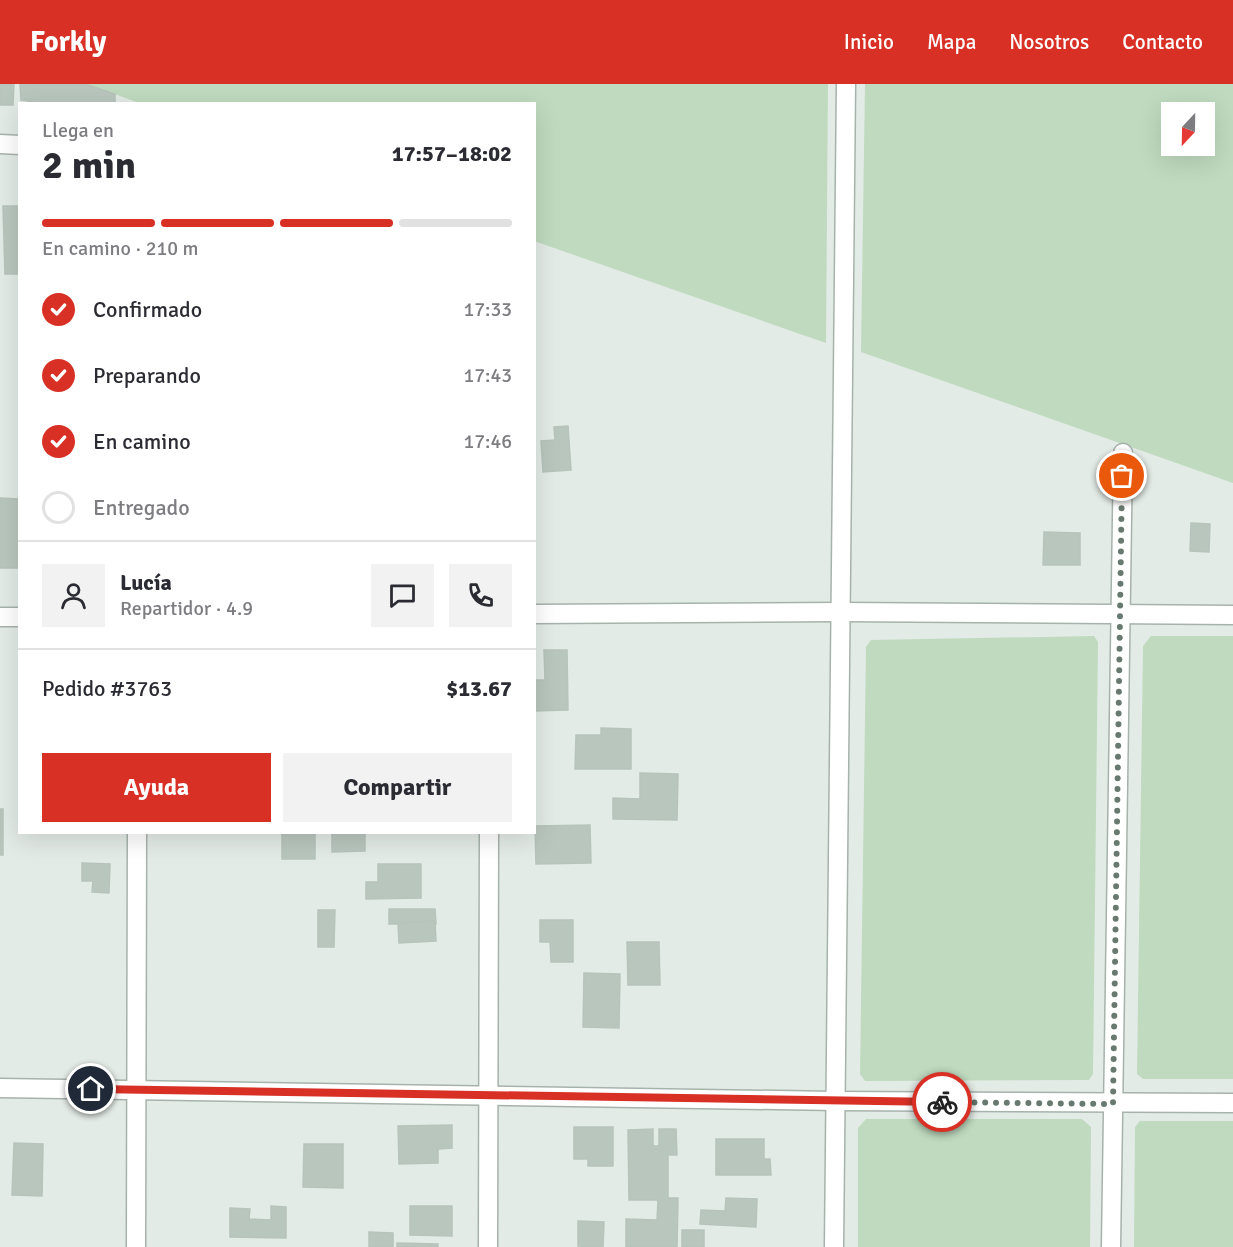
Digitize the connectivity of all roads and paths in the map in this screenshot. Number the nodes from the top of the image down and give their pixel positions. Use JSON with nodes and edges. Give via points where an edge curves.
{"nodes":[{"id":1,"x":846,"y":84,"type":"edge"},
{"id":2,"x":0,"y":144,"type":"edge"},
{"id":3,"x":18,"y":145,"type":"edge"},
{"id":4,"x":1123,"y":453,"type":"dead end"},
{"id":5,"x":840,"y":612,"type":"junction"},
{"id":6,"x":536,"y":614,"type":"edge"},
{"id":7,"x":1120,"y":614,"type":"junction"},
{"id":8,"x":1233,"y":615,"type":"edge"},
{"id":9,"x":0,"y":617,"type":"edge"},
{"id":10,"x":18,"y":617,"type":"edge"},
{"id":11,"x":137,"y":834,"type":"edge"},
{"id":12,"x":489,"y":834,"type":"edge"},
{"id":13,"x":0,"y":1088,"type":"edge"},
{"id":14,"x":136,"y":1090,"type":"junction"},
{"id":15,"x":488,"y":1096,"type":"junction"},
{"id":16,"x":836,"y":1101,"type":"junction"},
{"id":17,"x":1233,"y":1102,"type":"edge"},
{"id":18,"x":1113,"y":1104,"type":"junction"},
{"id":19,"x":136,"y":1247,"type":"edge"},
{"id":20,"x":488,"y":1247,"type":"edge"},
{"id":21,"x":834,"y":1247,"type":"edge"},
{"id":22,"x":1111,"y":1247,"type":"edge"}],
"edges":[{"from":1,"to":5,"type":"street"},
{"from":2,"to":3,"type":"street"},
{"from":4,"to":7,"type":"street"},
{"from":5,"to":6,"type":"street"},
{"from":5,"to":7,"type":"street"},
{"from":5,"to":16,"type":"street"},
{"from":7,"to":8,"type":"street"},
{"from":7,"to":18,"type":"street"},
{"from":9,"to":10,"type":"street"},
{"from":11,"to":14,"type":"street"},
{"from":12,"to":15,"type":"street"},
{"from":13,"to":14,"type":"street"},
{"from":14,"to":15,"type":"street"},
{"from":14,"to":19,"type":"street"},
{"from":15,"to":16,"type":"street"},
{"from":15,"to":20,"type":"street"},
{"from":16,"to":18,"type":"street"},
{"from":16,"to":21,"type":"street"},
{"from":17,"to":18,"type":"street"},
{"from":18,"to":22,"type":"street"}]}
